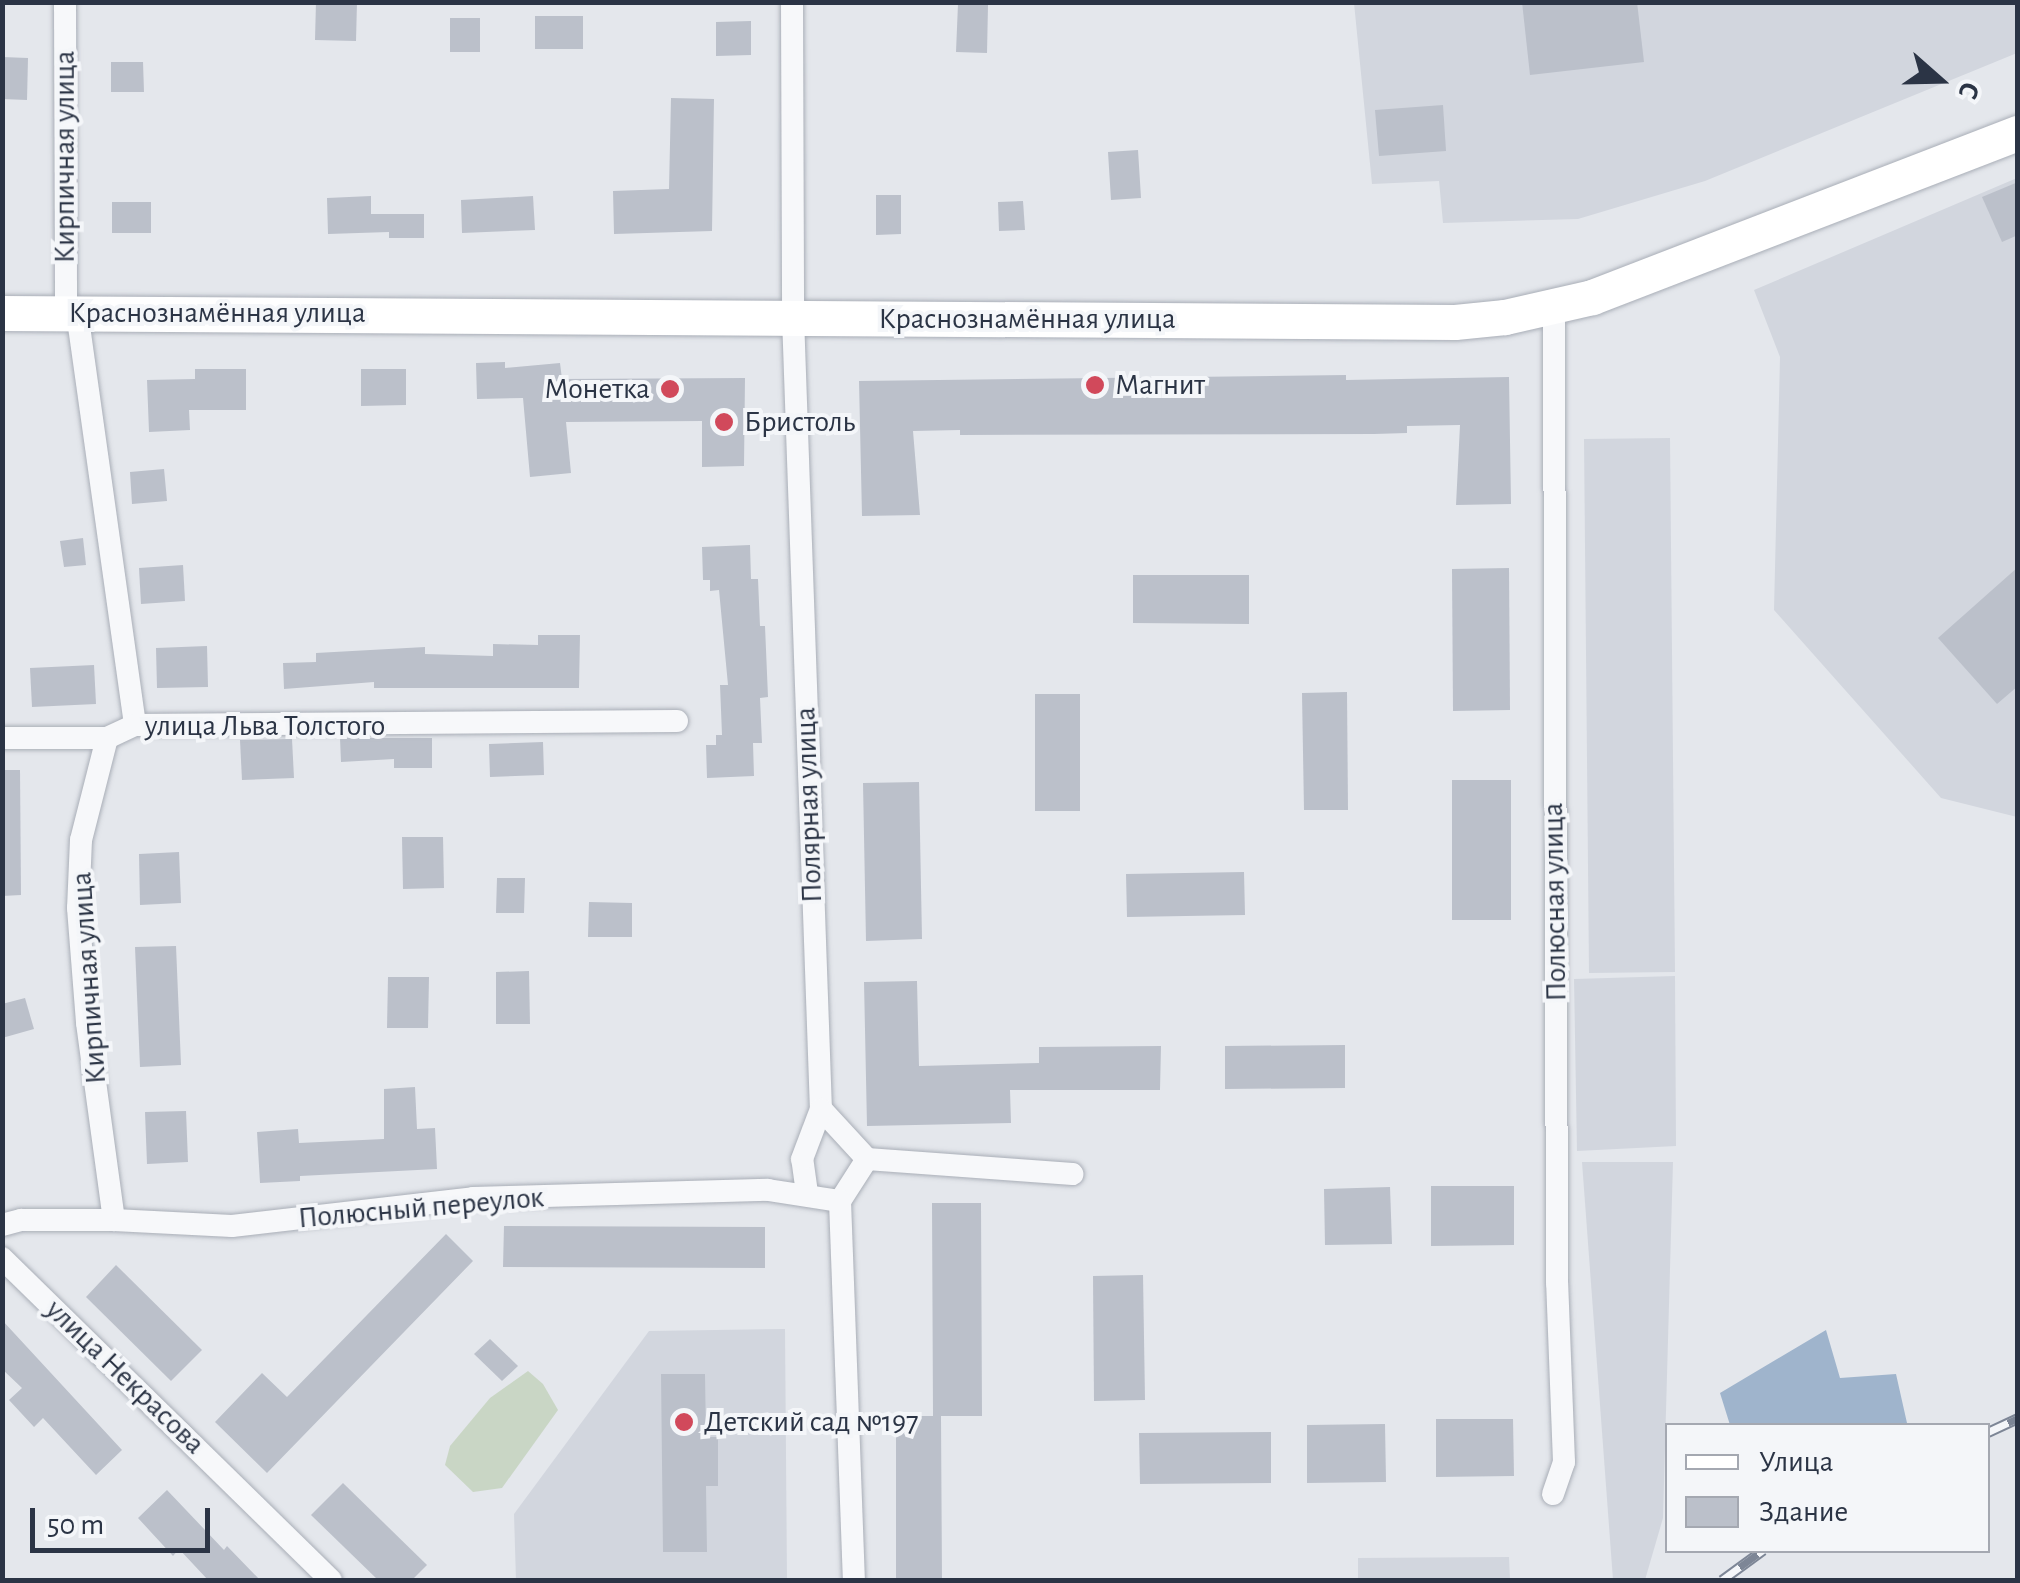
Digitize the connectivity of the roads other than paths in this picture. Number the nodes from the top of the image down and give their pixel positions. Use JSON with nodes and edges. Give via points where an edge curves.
{"nodes":[{"id":1,"x":65,"y":2,"type":"edge"},
{"id":2,"x":792,"y":2,"type":"edge"},
{"id":3,"x":2018,"y":133,"type":"edge"},
{"id":4,"x":1554,"y":308,"type":"junction"},
{"id":5,"x":71,"y":312,"type":"junction"},
{"id":6,"x":2,"y":313,"type":"edge"},
{"id":7,"x":793,"y":317,"type":"junction"},
{"id":8,"x":678,"y":721,"type":"dead end"},
{"id":9,"x":134,"y":725,"type":"junction"},
{"id":10,"x":2,"y":738,"type":"edge"},
{"id":11,"x":108,"y":738,"type":"junction"},
{"id":12,"x":822,"y":1110,"type":"junction"},
{"id":13,"x":868,"y":1159,"type":"junction"},
{"id":14,"x":1072,"y":1174,"type":"dead end"},
{"id":15,"x":806,"y":1193,"type":"junction"},
{"id":16,"x":840,"y":1201,"type":"junction"},
{"id":17,"x":114,"y":1220,"type":"junction"},
{"id":18,"x":2,"y":1224,"type":"edge"},
{"id":19,"x":2,"y":1258,"type":"edge"},
{"id":20,"x":1553,"y":1494,"type":"dead end"},
{"id":21,"x":332,"y":1580,"type":"edge"},
{"id":22,"x":854,"y":1580,"type":"edge"}],
"edges":[{"from":1,"to":5,"type":"street","name":"Кирпичная улица"},
{"from":2,"to":7,"type":"street","name":"Полярная улица"},
{"from":3,"to":4,"type":"main road","name":"Краснознамённая улица"},
{"from":4,"to":7,"type":"main road","name":"Краснознамённая улица","via":[[1455,322]]},
{"from":4,"to":20,"type":"street","name":"Полюсная улица","via":[[1557,1283],[1564,1462]]},
{"from":5,"to":6,"type":"main road","name":"Краснознамённая улица"},
{"from":5,"to":7,"type":"main road","name":"Краснознамённая улица"},
{"from":5,"to":9,"type":"street","name":"Кирпичная улица"},
{"from":7,"to":12,"type":"street","name":"Полярная улица"},
{"from":8,"to":9,"type":"street","name":"улица Льва Толстого"},
{"from":9,"to":11,"type":"street","name":"улица Льва Толстого"},
{"from":10,"to":11,"type":"street","name":"улица Льва Толстого"},
{"from":11,"to":17,"type":"street","name":"Кирпичная улица","via":[[82,840],[78,908]]},
{"from":12,"to":13,"type":"street"},
{"from":12,"to":15,"type":"street","via":[[802,1159]]},
{"from":13,"to":14,"type":"street"},
{"from":13,"to":16,"type":"street"},
{"from":15,"to":16,"type":"street","name":"Полюсный переулок"},
{"from":15,"to":17,"type":"street","name":"Полюсный переулок","via":[[472,1198],[232,1226]]},
{"from":16,"to":22,"type":"street"},
{"from":17,"to":18,"type":"street","name":"Полюсный переулок"},
{"from":19,"to":21,"type":"street","name":"улица Некрасова"}]}
